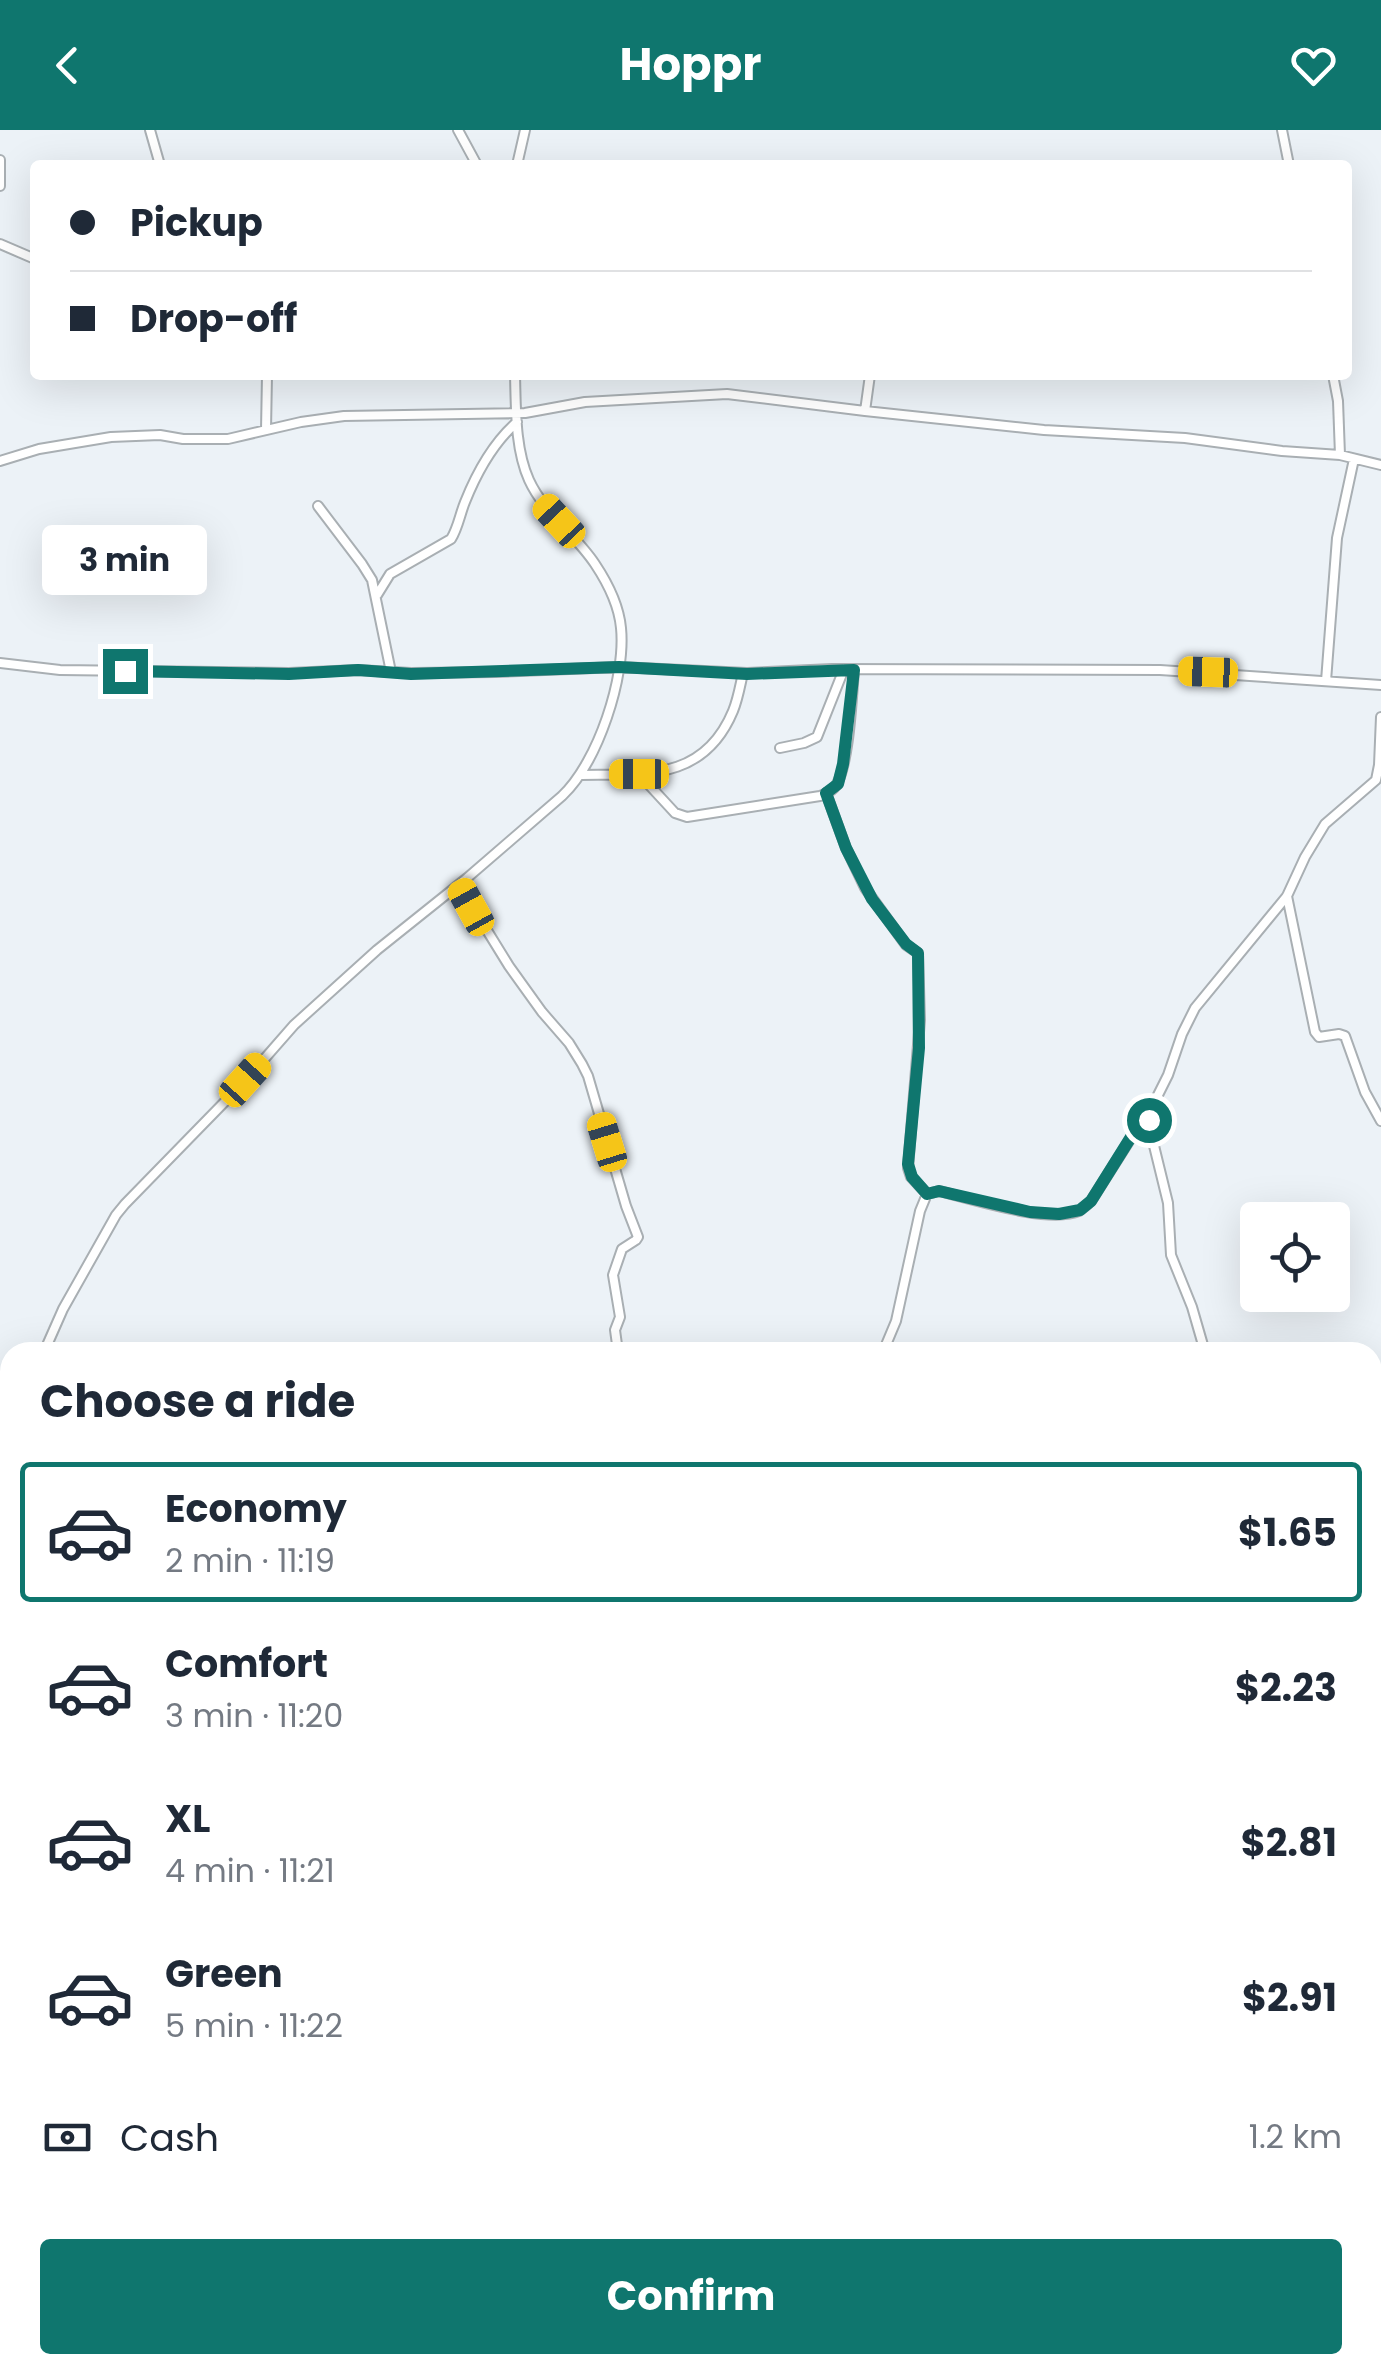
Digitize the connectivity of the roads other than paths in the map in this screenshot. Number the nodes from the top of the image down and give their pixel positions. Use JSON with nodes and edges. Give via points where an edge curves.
{"nodes":[{"id":1,"x":150,"y":130,"type":"edge"},
{"id":2,"x":458,"y":130,"type":"edge"},
{"id":3,"x":525,"y":130,"type":"edge"},
{"id":4,"x":1282,"y":130,"type":"edge"},
{"id":5,"x":0,"y":160,"type":"edge"},
{"id":6,"x":159,"y":160,"type":"edge"},
{"id":7,"x":474,"y":160,"type":"edge"},
{"id":8,"x":518,"y":160,"type":"edge"},
{"id":9,"x":1288,"y":160,"type":"edge"},
{"id":10,"x":0,"y":186,"type":"edge"},
{"id":11,"x":0,"y":244,"type":"edge"},
{"id":12,"x":30,"y":257,"type":"edge"},
{"id":13,"x":266,"y":380,"type":"edge"},
{"id":14,"x":516,"y":380,"type":"edge"},
{"id":15,"x":869,"y":380,"type":"edge"},
{"id":16,"x":1334,"y":380,"type":"edge"},
{"id":17,"x":865,"y":411,"type":"junction"},
{"id":18,"x":517,"y":418,"type":"junction"},
{"id":19,"x":266,"y":430,"type":"junction"},
{"id":20,"x":1340,"y":456,"type":"junction"},
{"id":21,"x":1354,"y":459,"type":"junction"},
{"id":22,"x":0,"y":461,"type":"edge"},
{"id":23,"x":1381,"y":465,"type":"edge"},
{"id":24,"x":318,"y":506,"type":"dead end"},
{"id":25,"x":377,"y":595,"type":"junction"},
{"id":26,"x":0,"y":663,"type":"edge"},
{"id":27,"x":619,"y":667,"type":"junction"},
{"id":28,"x":844,"y":670,"type":"junction"},
{"id":29,"x":854,"y":670,"type":"junction"},
{"id":30,"x":391,"y":672,"type":"junction"},
{"id":31,"x":743,"y":673,"type":"junction"},
{"id":32,"x":1326,"y":681,"type":"junction"},
{"id":33,"x":1381,"y":686,"type":"edge"},
{"id":34,"x":1381,"y":717,"type":"edge"},
{"id":35,"x":780,"y":748,"type":"dead end"},
{"id":36,"x":581,"y":774,"type":"junction"},
{"id":37,"x":639,"y":774,"type":"junction"},
{"id":38,"x":826,"y":793,"type":"junction"},
{"id":39,"x":459,"y":885,"type":"junction"},
{"id":40,"x":1287,"y":896,"type":"junction"},
{"id":41,"x":1146,"y":1113,"type":"junction"},
{"id":42,"x":1381,"y":1121,"type":"edge"},
{"id":43,"x":927,"y":1194,"type":"junction"},
{"id":44,"x":49,"y":1342,"type":"edge"},
{"id":45,"x":616,"y":1342,"type":"edge"},
{"id":46,"x":887,"y":1342,"type":"edge"},
{"id":47,"x":1202,"y":1342,"type":"edge"}],
"edges":[{"from":1,"to":6,"type":"street"},
{"from":2,"to":7,"type":"street"},
{"from":3,"to":8,"type":"street"},
{"from":4,"to":9,"type":"street"},
{"from":5,"to":10,"type":"street"},
{"from":11,"to":12,"type":"street"},
{"from":13,"to":19,"type":"street"},
{"from":14,"to":18,"type":"street"},
{"from":15,"to":17,"type":"street"},
{"from":16,"to":20,"type":"street"},
{"from":17,"to":18,"type":"street","via":[[704,394],[585,402]]},
{"from":17,"to":20,"type":"street"},
{"from":18,"to":19,"type":"street","via":[[364,414]]},
{"from":18,"to":25,"type":"street","via":[[487,458],[451,539],[390,574]]},
{"from":18,"to":27,"type":"street","via":[[530,480],[609,590],[621,626]]},
{"from":19,"to":22,"type":"street","via":[[228,439],[111,437]]},
{"from":20,"to":21,"type":"street"},
{"from":21,"to":23,"type":"street"},
{"from":21,"to":32,"type":"street","via":[[1338,538]]},
{"from":24,"to":25,"type":"street"},
{"from":25,"to":30,"type":"street"},
{"from":26,"to":30,"type":"street","via":[[95,671]]},
{"from":27,"to":30,"type":"street"},
{"from":27,"to":31,"type":"street"},
{"from":27,"to":36,"type":"street","via":[[602,734]]},
{"from":28,"to":29,"type":"street"},
{"from":28,"to":31,"type":"street"},
{"from":28,"to":35,"type":"street","via":[[816,737]]},
{"from":29,"to":32,"type":"street","via":[[1160,670]]},
{"from":29,"to":38,"type":"street","via":[[843,764],[838,784]]},
{"from":31,"to":37,"type":"street","via":[[734,708],[710,748],[689,764]]},
{"from":32,"to":33,"type":"street"},
{"from":34,"to":40,"type":"street","via":[[1376,780],[1325,824]]},
{"from":36,"to":37,"type":"street"},
{"from":36,"to":39,"type":"street"},
{"from":37,"to":38,"type":"street","via":[[675,813],[687,817]]},
{"from":38,"to":43,"type":"street","via":[[872,899],[918,953],[920,1034],[908,1164]]},
{"from":39,"to":44,"type":"street","via":[[294,1025],[125,1204]]},
{"from":39,"to":45,"type":"street","via":[[588,1076],[638,1237],[622,1249],[614,1275]]},
{"from":40,"to":41,"type":"street","via":[[1195,1008]]},
{"from":40,"to":42,"type":"street","via":[[1316,1035],[1344,1036]]},
{"from":41,"to":43,"type":"street","via":[[1080,1210],[1040,1214],[939,1191]]},
{"from":41,"to":47,"type":"street","via":[[1168,1204],[1172,1255]]},
{"from":43,"to":46,"type":"street"}]}
